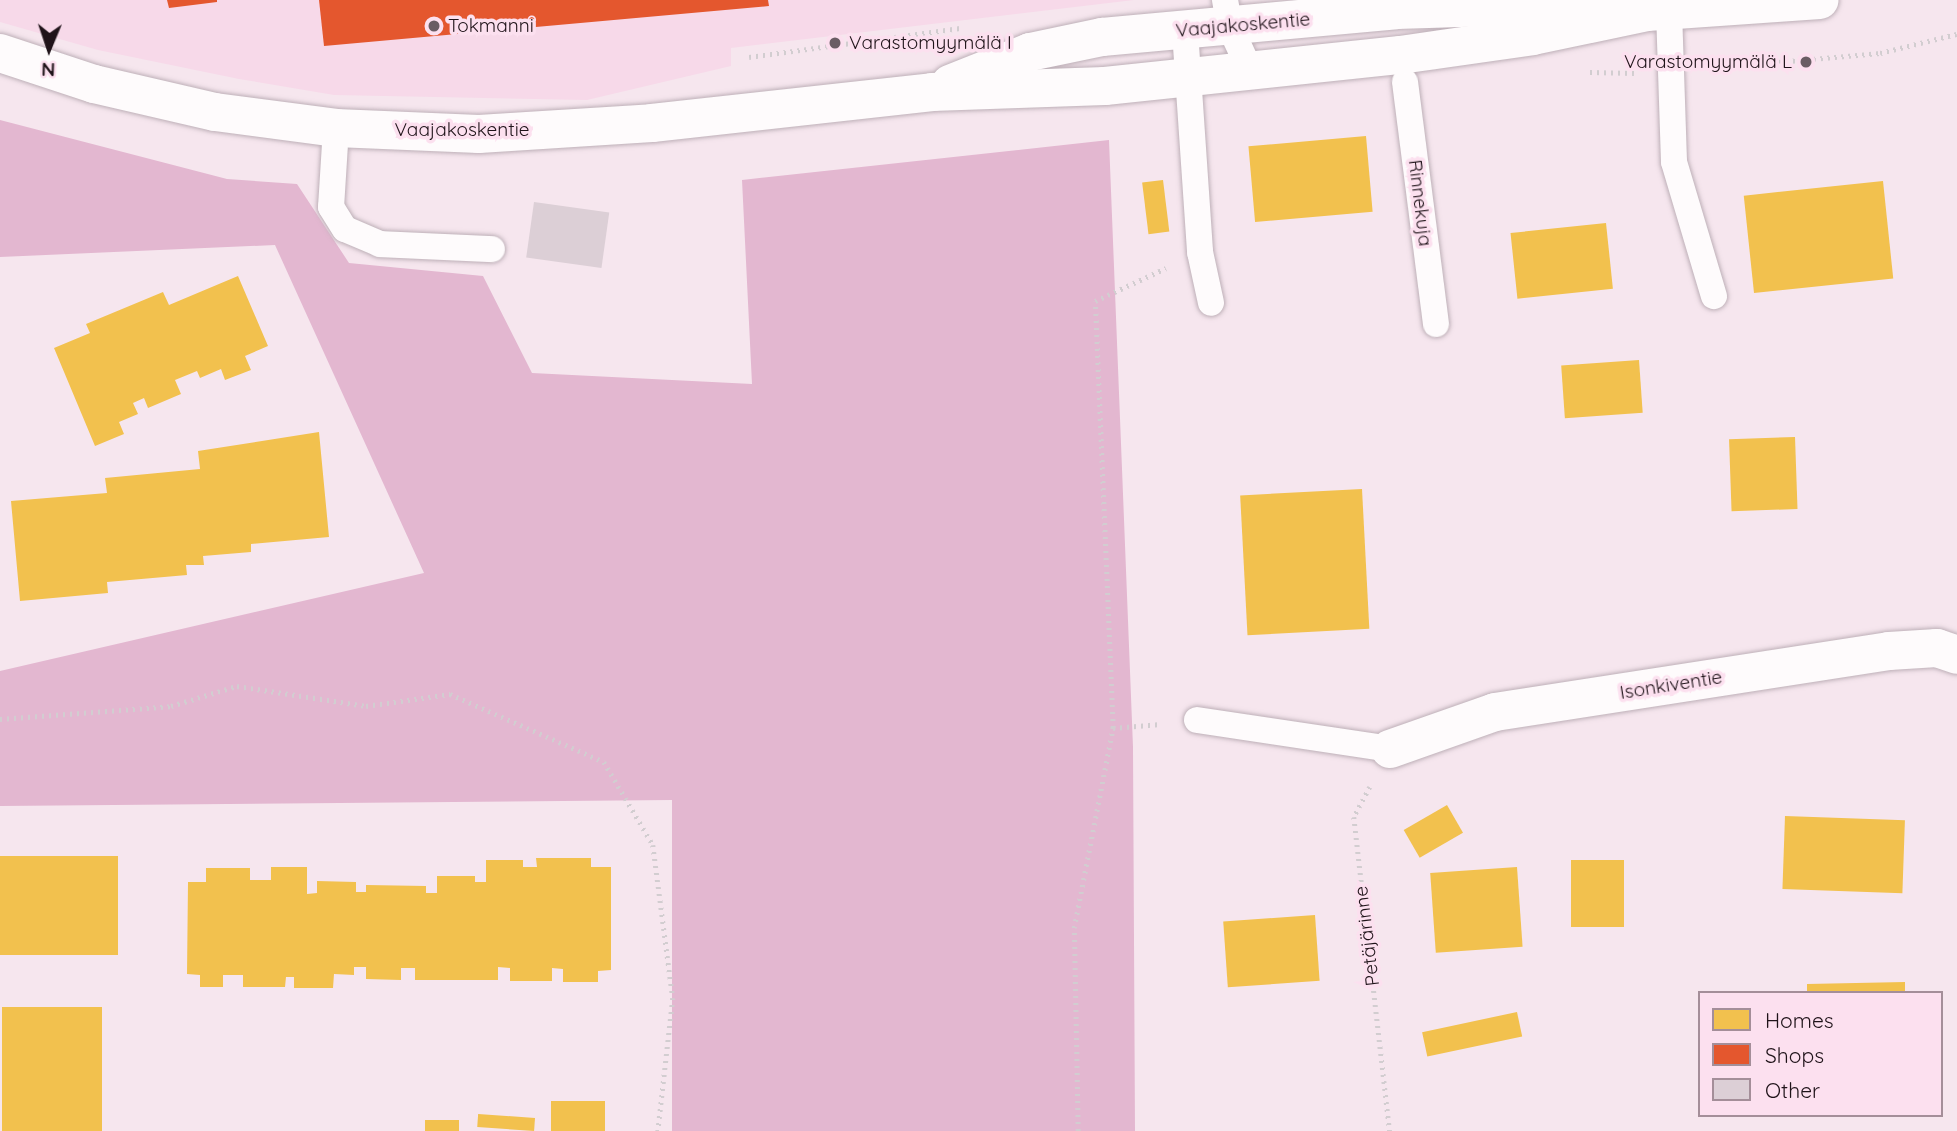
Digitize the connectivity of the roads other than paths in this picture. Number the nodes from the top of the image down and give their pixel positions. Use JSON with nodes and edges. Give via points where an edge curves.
{"nodes":[{"id":1,"x":1821,"y":0,"type":"edge"},
{"id":2,"x":1658,"y":11,"type":"junction"},
{"id":3,"x":1227,"y":13,"type":"edge"},
{"id":4,"x":1185,"y":31,"type":"junction"},
{"id":5,"x":0,"y":53,"type":"edge"},
{"id":6,"x":1250,"y":70,"type":"junction"},
{"id":7,"x":1188,"y":76,"type":"junction"},
{"id":8,"x":1405,"y":82,"type":"dead end"},
{"id":9,"x":932,"y":92,"type":"junction"},
{"id":10,"x":336,"y":128,"type":"junction"},
{"id":11,"x":492,"y":249,"type":"dead end"},
{"id":12,"x":1714,"y":296,"type":"dead end"},
{"id":13,"x":1211,"y":303,"type":"dead end"},
{"id":14,"x":1436,"y":324,"type":"dead end"},
{"id":15,"x":1957,"y":655,"type":"edge"},
{"id":16,"x":1197,"y":720,"type":"road end"},
{"id":17,"x":1390,"y":748,"type":"joint"}],
"edges":[{"from":1,"to":2,"type":"main road","name":"Vaajakoskentie"},
{"from":2,"to":3,"type":"main road","name":"Vaajakoskentie","via":[[1525,6]]},
{"from":2,"to":6,"type":"main road","name":"Vaajakoskentie","via":[[1533,36]]},
{"from":2,"to":12,"type":"lane","via":[[1674,162]]},
{"from":3,"to":4,"type":"main road","name":"Vaajakoskentie"},
{"from":3,"to":6,"type":"lane"},
{"from":4,"to":7,"type":"lane"},
{"from":4,"to":9,"type":"main road","name":"Vaajakoskentie","via":[[1102,37],[1030,52]]},
{"from":5,"to":10,"type":"main road","name":"Vaajakoskentie","via":[[94,85],[201,109]]},
{"from":6,"to":7,"type":"main road","name":"Vaajakoskentie"},
{"from":7,"to":9,"type":"main road","name":"Vaajakoskentie","via":[[1056,91]]},
{"from":7,"to":13,"type":"lane","via":[[1200,252]]},
{"from":8,"to":14,"type":"lane","name":"Rinnekuja"},
{"from":9,"to":10,"type":"main road","name":"Vaajakoskentie","via":[[652,122],[479,134]]},
{"from":10,"to":11,"type":"lane","via":[[331,207],[345,229],[380,244]]},
{"from":15,"to":17,"type":"main road","name":"Isonkiventie","via":[[1937,648],[1889,651],[1495,712]]},
{"from":16,"to":17,"type":"lane"}]}
